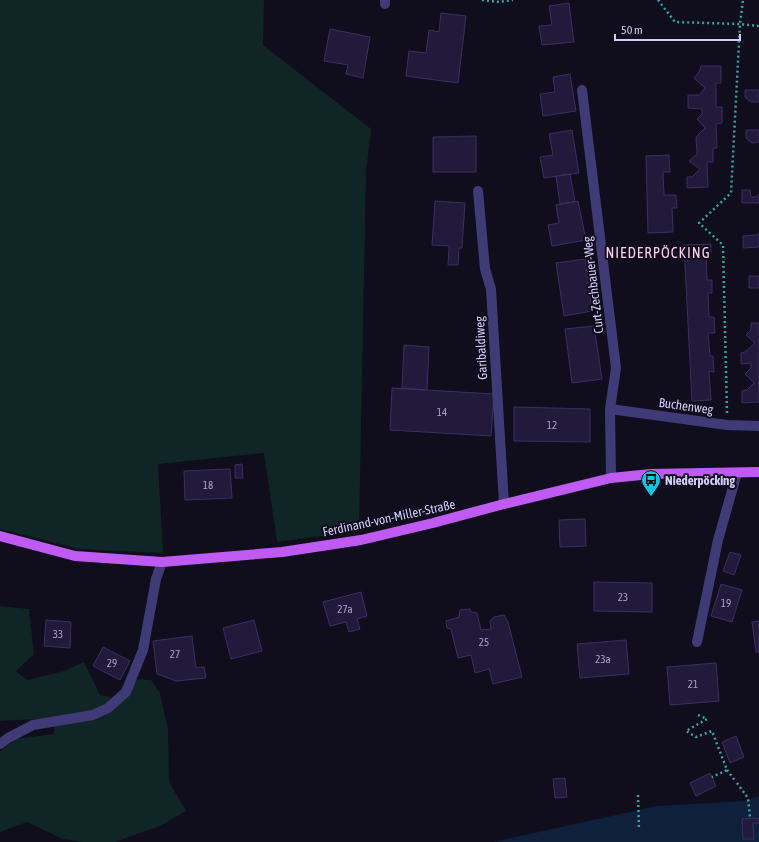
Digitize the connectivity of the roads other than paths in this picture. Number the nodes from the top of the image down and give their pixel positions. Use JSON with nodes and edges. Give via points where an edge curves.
{"nodes":[{"id":1,"x":582,"y":90,"type":"dead end"},
{"id":2,"x":478,"y":191,"type":"dead end"},
{"id":3,"x":610,"y":409,"type":"junction"},
{"id":4,"x":759,"y":426,"type":"edge"},
{"id":5,"x":759,"y":472,"type":"edge"},
{"id":6,"x":737,"y":473,"type":"junction"},
{"id":7,"x":611,"y":478,"type":"junction"},
{"id":8,"x":504,"y":504,"type":"junction"},
{"id":9,"x":0,"y":536,"type":"edge"},
{"id":10,"x":162,"y":562,"type":"junction"},
{"id":11,"x":697,"y":642,"type":"dead end"},
{"id":12,"x":0,"y":744,"type":"edge"}],
"edges":[{"from":1,"to":3,"type":"street","name":"Curt-Zechbauer-Weg","via":[[616,368]]},
{"from":2,"to":8,"type":"street","name":"Garibaldiweg","via":[[485,269],[491,288]]},
{"from":3,"to":4,"type":"street","name":"Buchenweg","via":[[727,425]]},
{"from":3,"to":7,"type":"street","name":"Curt-Zechbauer-Weg"},
{"from":5,"to":6,"type":"main road","name":"Ferdinand-von-Miller-Straße"},
{"from":6,"to":7,"type":"main road","name":"Ferdinand-von-Miller-Straße","via":[[651,474]]},
{"from":6,"to":11,"type":"street","via":[[718,540]]},
{"from":7,"to":8,"type":"main road","name":"Ferdinand-von-Miller-Straße"},
{"from":8,"to":10,"type":"main road","name":"Ferdinand-von-Miller-Straße","via":[[433,524],[361,540],[282,552]]},
{"from":9,"to":10,"type":"main road","name":"Ferdinand-von-Miller-Straße","via":[[75,556]]},
{"from":10,"to":12,"type":"street","via":[[156,579],[143,650],[126,692],[108,708],[93,715],[33,725]]}]}
